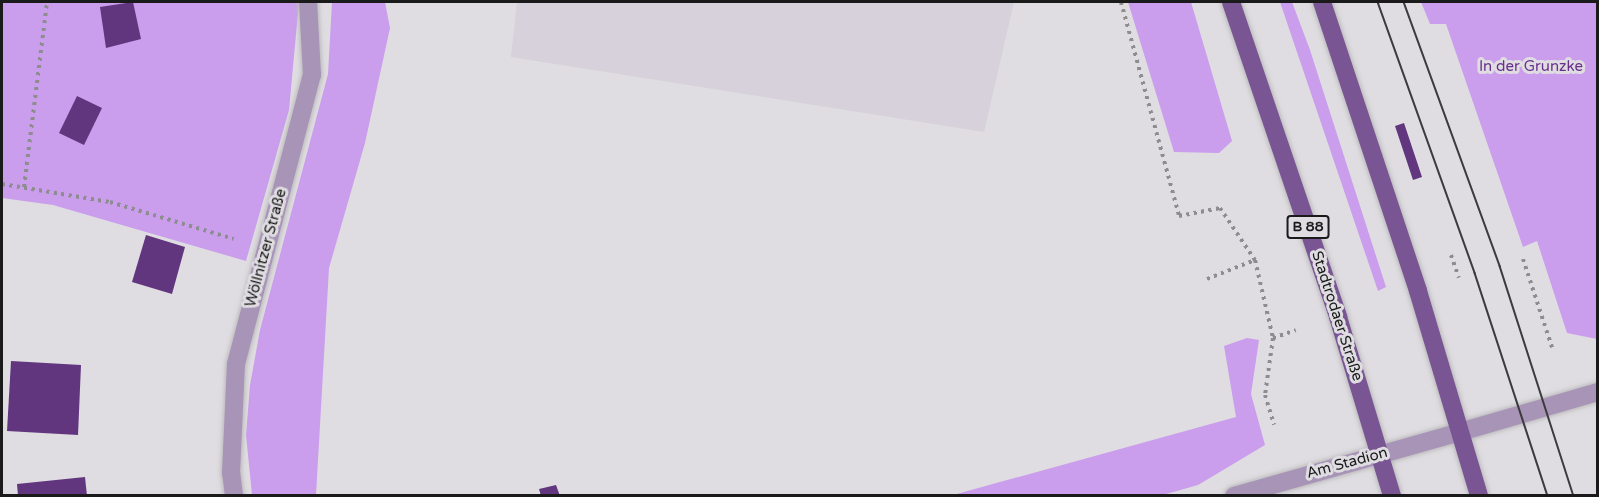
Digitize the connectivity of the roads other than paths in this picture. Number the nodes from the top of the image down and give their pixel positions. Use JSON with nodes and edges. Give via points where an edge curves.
{"nodes":[{"id":1,"x":308,"y":2,"type":"edge"},
{"id":2,"x":1230,"y":2,"type":"edge"},
{"id":3,"x":1322,"y":2,"type":"edge"},
{"id":4,"x":1598,"y":392,"type":"edge"},
{"id":5,"x":1460,"y":432,"type":"junction"},
{"id":6,"x":1380,"y":454,"type":"junction"},
{"id":7,"x":234,"y":495,"type":"edge"},
{"id":8,"x":1234,"y":495,"type":"edge"},
{"id":9,"x":1392,"y":495,"type":"edge"},
{"id":10,"x":1479,"y":495,"type":"edge"}],
"edges":[{"from":1,"to":7,"type":"street","name":"Wöllnitzer Straße","via":[[312,75],[236,364],[231,473]]},
{"from":2,"to":6,"type":"main road","name":"Stadtrodaer Straße","number":"B 88","via":[[1338,317]]},
{"from":3,"to":5,"type":"main road","via":[[1418,291]]},
{"from":4,"to":5,"type":"street","name":"Am Stadion"},
{"from":5,"to":6,"type":"street","name":"Am Stadion"},
{"from":5,"to":10,"type":"main road"},
{"from":6,"to":8,"type":"street","name":"Am Stadion"},
{"from":6,"to":9,"type":"main road","name":"Stadtrodaer Straße","number":"B 88"}]}
